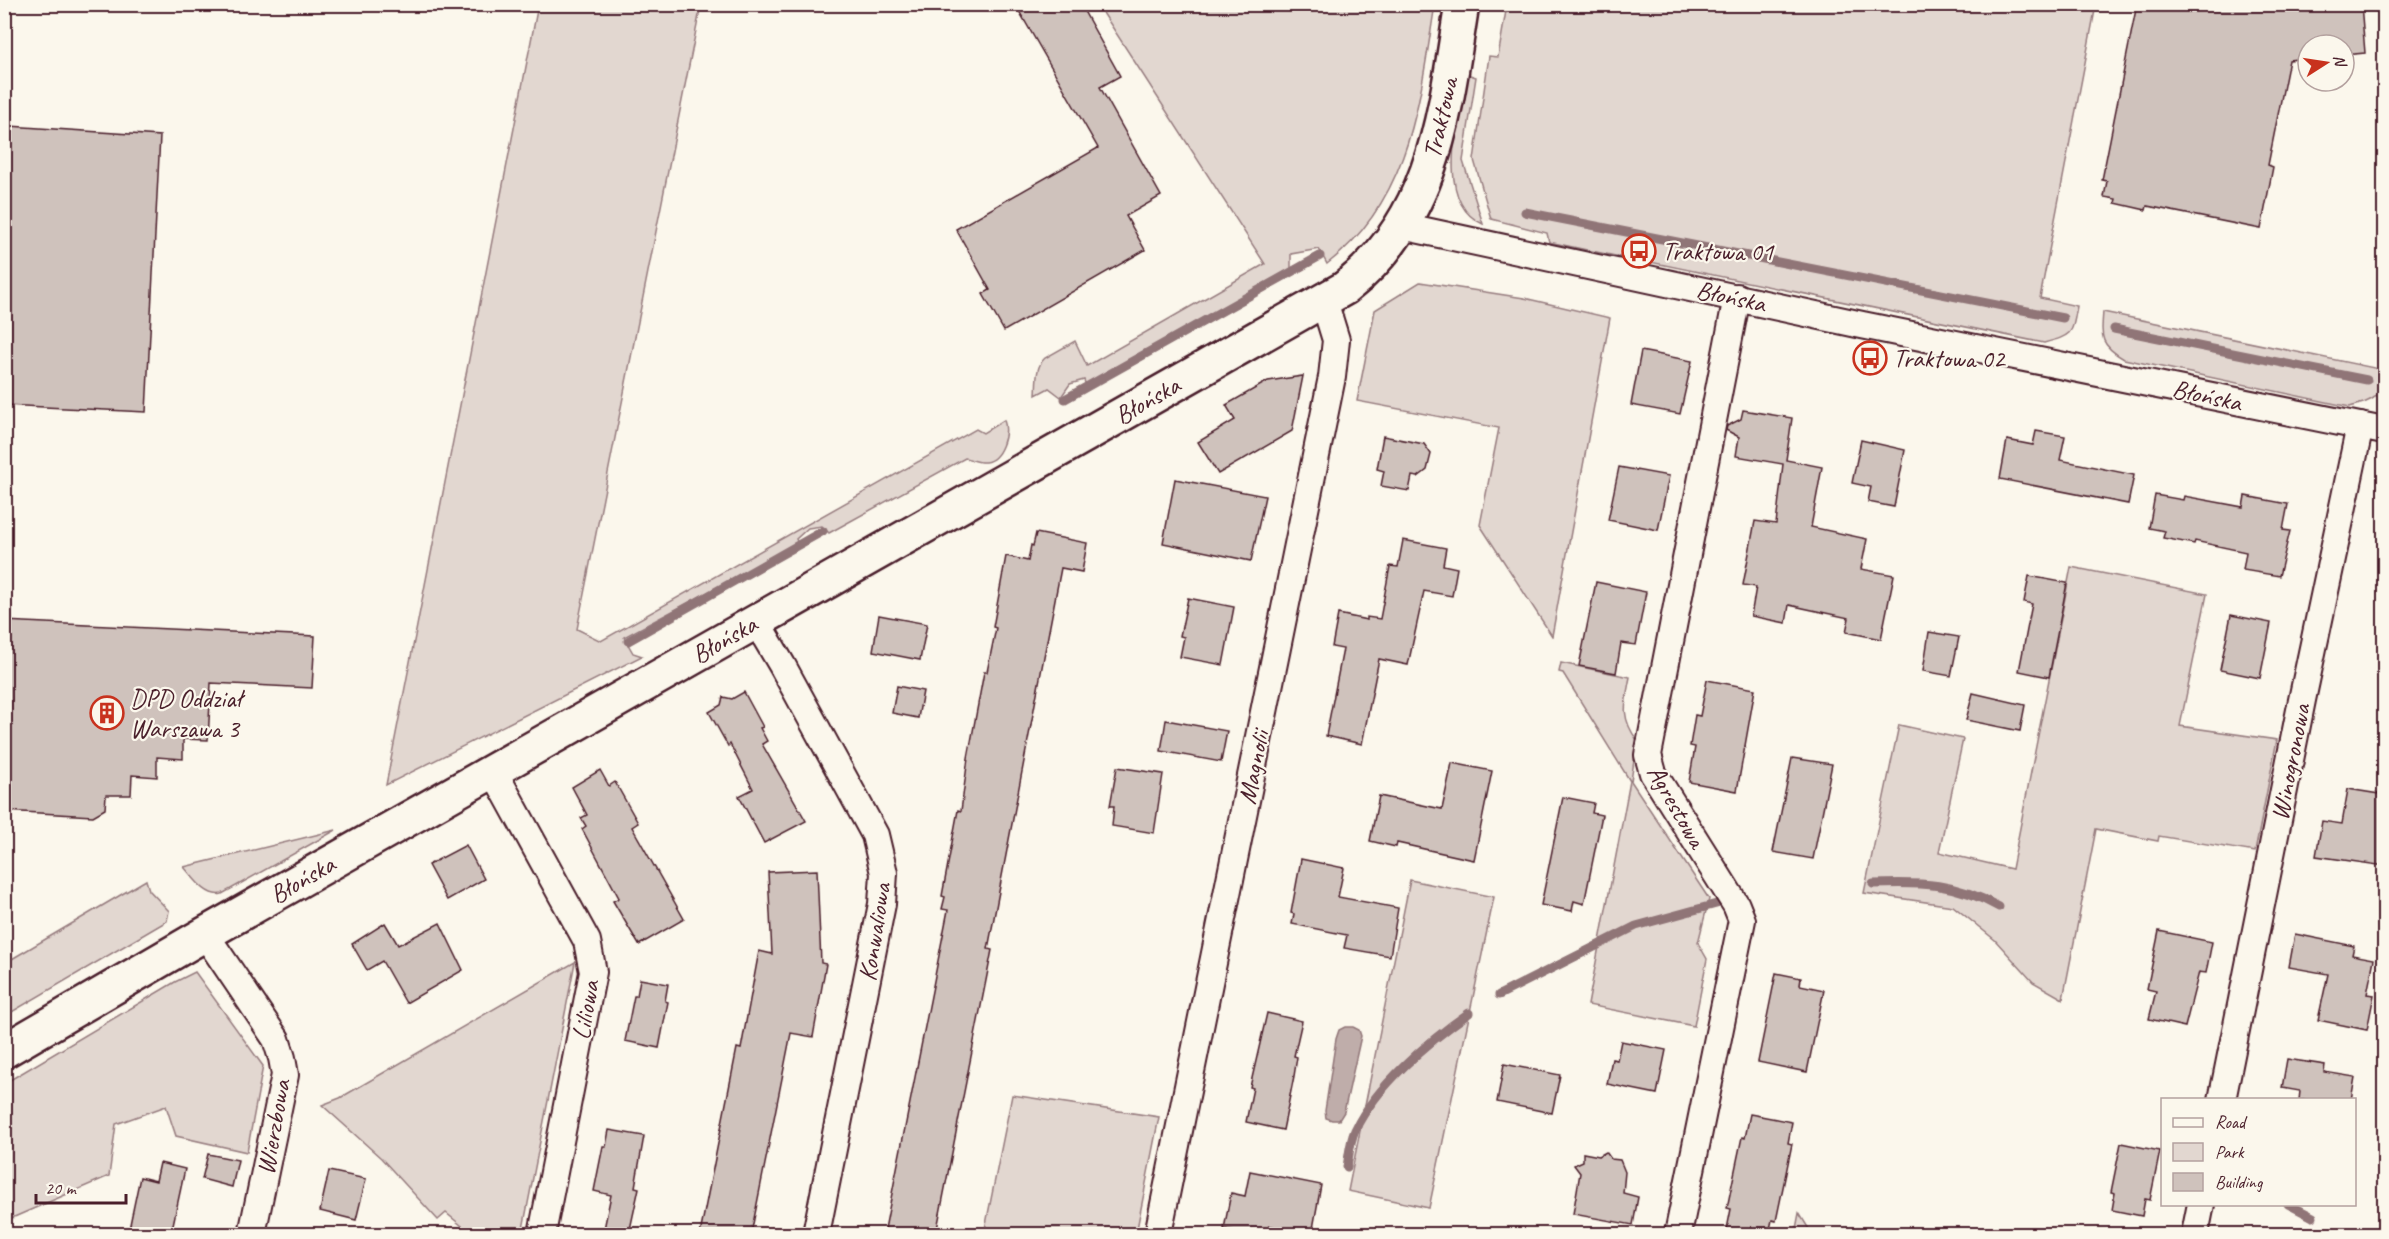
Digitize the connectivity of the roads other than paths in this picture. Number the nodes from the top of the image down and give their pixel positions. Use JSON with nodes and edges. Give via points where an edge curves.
{"nodes":[{"id":1,"x":1462,"y":4,"type":"edge"},
{"id":2,"x":1402,"y":226,"type":"junction"},
{"id":3,"x":1737,"y":297,"type":"junction"},
{"id":4,"x":1324,"y":301,"type":"junction"},
{"id":5,"x":2372,"y":428,"type":"edge"},
{"id":6,"x":756,"y":621,"type":"junction"},
{"id":7,"x":493,"y":770,"type":"junction"},
{"id":8,"x":205,"y":934,"type":"junction"},
{"id":9,"x":4,"y":1051,"type":"edge"},
{"id":10,"x":2222,"y":1098,"type":"edge"},
{"id":11,"x":2201,"y":1206,"type":"edge"},
{"id":12,"x":252,"y":1234,"type":"edge"},
{"id":13,"x":542,"y":1234,"type":"edge"},
{"id":14,"x":816,"y":1234,"type":"edge"},
{"id":15,"x":1158,"y":1234,"type":"edge"},
{"id":16,"x":1678,"y":1234,"type":"edge"},
{"id":17,"x":2195,"y":1234,"type":"edge"}],
"edges":[{"from":1,"to":2,"type":"street","name":"Traktowa","via":[[1436,148],[1421,192]]},
{"from":2,"to":3,"type":"street","name":"Błońska"},
{"from":2,"to":4,"type":"street","name":"Błońska","via":[[1363,274]]},
{"from":3,"to":5,"type":"street","name":"Błońska"},
{"from":3,"to":16,"type":"street","name":"Agrestowa","via":[[1648,755],[1653,773],[1742,916]]},
{"from":4,"to":6,"type":"street","name":"Błońska"},
{"from":4,"to":15,"type":"street","name":"Magnolii","via":[[1336,340],[1332,377]]},
{"from":5,"to":10,"type":"street","name":"Winogronowa","via":[[2302,700]]},
{"from":6,"to":7,"type":"street","name":"Błońska"},
{"from":6,"to":14,"type":"street","name":"Konwaliowa","via":[[875,835],[884,873],[882,904]]},
{"from":7,"to":8,"type":"street","name":"Błońska"},
{"from":7,"to":13,"type":"street","name":"Liliowa","via":[[587,941],[593,972]]},
{"from":8,"to":9,"type":"street","name":"Błońska"},
{"from":8,"to":12,"type":"street","name":"Wierzbowa","via":[[276,1039],[285,1075]]},
{"from":11,"to":17,"type":"street"}]}
